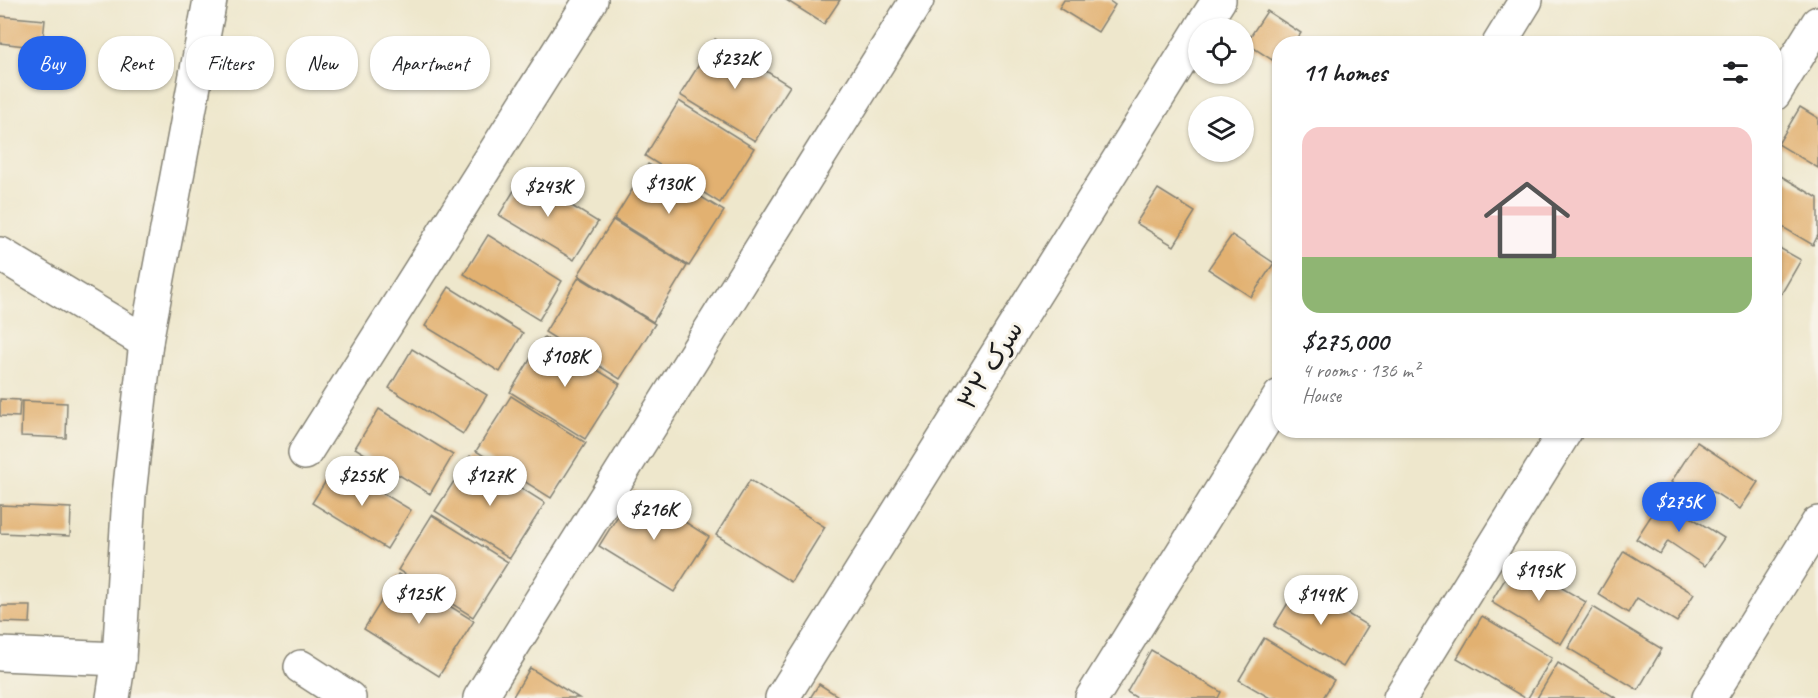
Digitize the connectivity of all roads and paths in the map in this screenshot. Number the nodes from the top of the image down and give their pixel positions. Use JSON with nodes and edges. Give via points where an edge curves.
{"nodes":[{"id":1,"x":210,"y":0,"type":"edge"},
{"id":2,"x":591,"y":0,"type":"edge"},
{"id":3,"x":917,"y":0,"type":"edge"},
{"id":4,"x":1219,"y":0,"type":"edge"},
{"id":5,"x":1526,"y":0,"type":"edge"},
{"id":6,"x":1207,"y":18,"type":"edge"},
{"id":7,"x":1818,"y":23,"type":"edge"},
{"id":8,"x":1503,"y":36,"type":"edge"},
{"id":9,"x":1188,"y":49,"type":"edge"},
{"id":10,"x":1782,"y":81,"type":"edge"},
{"id":11,"x":0,"y":254,"type":"edge"},
{"id":12,"x":147,"y":342,"type":"junction"},
{"id":13,"x":1272,"y":409,"type":"edge"},
{"id":14,"x":1561,"y":438,"type":"edge"},
{"id":15,"x":305,"y":453,"type":"dead end"},
{"id":16,"x":1818,"y":523,"type":"edge"},
{"id":17,"x":0,"y":654,"type":"edge"},
{"id":18,"x":119,"y":659,"type":"junction"},
{"id":19,"x":301,"y":667,"type":"dead end"},
{"id":20,"x":113,"y":698,"type":"edge"},
{"id":21,"x":349,"y":698,"type":"edge"},
{"id":22,"x":480,"y":698,"type":"edge"},
{"id":23,"x":782,"y":698,"type":"edge"},
{"id":24,"x":1092,"y":698,"type":"edge"},
{"id":25,"x":1400,"y":698,"type":"edge"},
{"id":26,"x":1709,"y":698,"type":"edge"}],
"edges":[{"from":1,"to":12,"type":"street"},
{"from":2,"to":15,"type":"street"},
{"from":3,"to":22,"type":"street"},
{"from":4,"to":6,"type":"street"},
{"from":5,"to":8,"type":"street"},
{"from":7,"to":10,"type":"street"},
{"from":9,"to":23,"type":"street","name":"سرک ۳۲"},
{"from":11,"to":12,"type":"street"},
{"from":12,"to":18,"type":"street","via":[[129,495]]},
{"from":13,"to":24,"type":"street"},
{"from":14,"to":25,"type":"street"},
{"from":16,"to":26,"type":"street"},
{"from":17,"to":18,"type":"street"},
{"from":18,"to":20,"type":"street"},
{"from":19,"to":21,"type":"street"}]}
